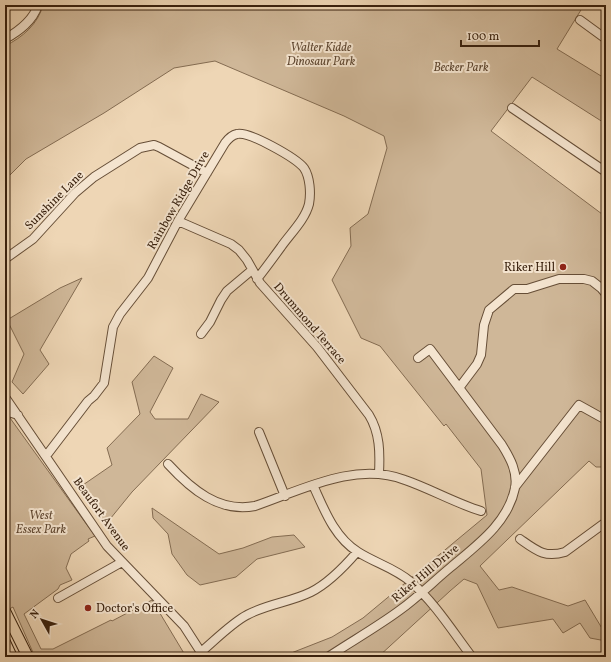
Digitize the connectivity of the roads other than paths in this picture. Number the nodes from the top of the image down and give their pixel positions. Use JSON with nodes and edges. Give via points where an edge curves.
{"nodes":[{"id":1,"x":38,"y":5,"type":"edge"},
{"id":2,"x":580,"y":20,"type":"dead end"},
{"id":3,"x":5,"y":39,"type":"edge"},
{"id":4,"x":606,"y":40,"type":"edge"},
{"id":5,"x":512,"y":108,"type":"dead end"},
{"id":6,"x":606,"y":172,"type":"edge"},
{"id":7,"x":207,"y":173,"type":"junction"},
{"id":8,"x":178,"y":222,"type":"junction"},
{"id":9,"x":5,"y":259,"type":"edge"},
{"id":10,"x":252,"y":270,"type":"junction"},
{"id":11,"x":257,"y":280,"type":"junction"},
{"id":12,"x":606,"y":294,"type":"edge"},
{"id":13,"x":201,"y":334,"type":"dead end"},
{"id":14,"x":418,"y":358,"type":"dead end"},
{"id":15,"x":459,"y":388,"type":"junction"},
{"id":16,"x":5,"y":397,"type":"edge"},
{"id":17,"x":5,"y":411,"type":"edge"},
{"id":18,"x":18,"y":416,"type":"junction"},
{"id":19,"x":606,"y":420,"type":"edge"},
{"id":20,"x":259,"y":432,"type":"dead end"},
{"id":21,"x":46,"y":456,"type":"junction"},
{"id":22,"x":168,"y":464,"type":"dead end"},
{"id":23,"x":379,"y":474,"type":"junction"},
{"id":24,"x":313,"y":485,"type":"junction"},
{"id":25,"x":515,"y":486,"type":"junction"},
{"id":26,"x":285,"y":496,"type":"junction"},
{"id":27,"x":481,"y":511,"type":"dead end"},
{"id":28,"x":606,"y":522,"type":"edge"},
{"id":29,"x":520,"y":539,"type":"dead end"},
{"id":30,"x":357,"y":552,"type":"junction"},
{"id":31,"x":122,"y":562,"type":"junction"},
{"id":32,"x":422,"y":592,"type":"junction"},
{"id":33,"x":58,"y":598,"type":"dead end"},
{"id":34,"x":5,"y":611,"type":"edge"},
{"id":35,"x":5,"y":642,"type":"edge"},
{"id":36,"x":202,"y":654,"type":"edge"},
{"id":37,"x":12,"y":657,"type":"edge"},
{"id":38,"x":28,"y":657,"type":"edge"},
{"id":39,"x":328,"y":657,"type":"edge"},
{"id":40,"x":472,"y":657,"type":"edge"}],
"edges":[{"from":1,"to":3,"type":"street","via":[[32,19]]},
{"from":2,"to":4,"type":"street"},
{"from":5,"to":6,"type":"street"},
{"from":7,"to":8,"type":"street","name":"Rainbow Ridge Drive"},
{"from":7,"to":9,"type":"street","name":"Sunshine Lane","via":[[159,147],[149,145],[140,148],[85,184],[33,239]]},
{"from":7,"to":11,"type":"street","name":"Rainbow Ridge Drive","via":[[228,140],[236,134],[246,135],[289,155],[304,169],[310,190],[309,204],[304,217]]},
{"from":8,"to":10,"type":"street","name":"Drummond Terrace","via":[[231,244],[239,250]]},
{"from":8,"to":21,"type":"street","name":"Rainbow Ridge Drive","via":[[148,278],[112,327],[104,383]]},
{"from":10,"to":11,"type":"street","name":"Drummond Terrace"},
{"from":10,"to":13,"type":"street","via":[[227,291]]},
{"from":11,"to":23,"type":"street","name":"Drummond Terrace","via":[[318,348],[369,415],[378,436]]},
{"from":12,"to":15,"type":"street","via":[[592,281],[584,279],[559,279],[527,289],[514,289],[489,310],[484,325],[481,355]]},
{"from":14,"to":15,"type":"street","name":"Riker Hill Drive","via":[[430,350]]},
{"from":15,"to":25,"type":"street","name":"Riker Hill Drive","via":[[511,460]]},
{"from":16,"to":18,"type":"street","name":"Beaufort Avenue"},
{"from":17,"to":18,"type":"street"},
{"from":18,"to":21,"type":"street","name":"Beaufort Avenue"},
{"from":19,"to":25,"type":"street","name":"Riker Hill Drive","via":[[579,405]]},
{"from":20,"to":26,"type":"street"},
{"from":21,"to":31,"type":"street","name":"Beaufort Avenue","via":[[95,529]]},
{"from":22,"to":26,"type":"street","via":[[201,493],[225,506],[244,508]]},
{"from":23,"to":24,"type":"street","via":[[341,477]]},
{"from":23,"to":27,"type":"street","via":[[405,480]]},
{"from":24,"to":26,"type":"street"},
{"from":24,"to":30,"type":"street","via":[[332,524]]},
{"from":25,"to":32,"type":"street","name":"Riker Hill Drive","via":[[510,504],[490,534]]},
{"from":28,"to":29,"type":"street","via":[[565,552],[557,554],[542,553]]},
{"from":30,"to":32,"type":"street","via":[[396,571]]},
{"from":30,"to":36,"type":"street","via":[[322,586],[244,616]]},
{"from":31,"to":33,"type":"street"},
{"from":31,"to":36,"type":"street","name":"Beaufort Avenue","via":[[184,626]]},
{"from":32,"to":39,"type":"street","name":"Riker Hill Drive","via":[[400,610]]},
{"from":32,"to":40,"type":"street"},
{"from":34,"to":38,"type":"main road"},
{"from":35,"to":37,"type":"main road"}]}
